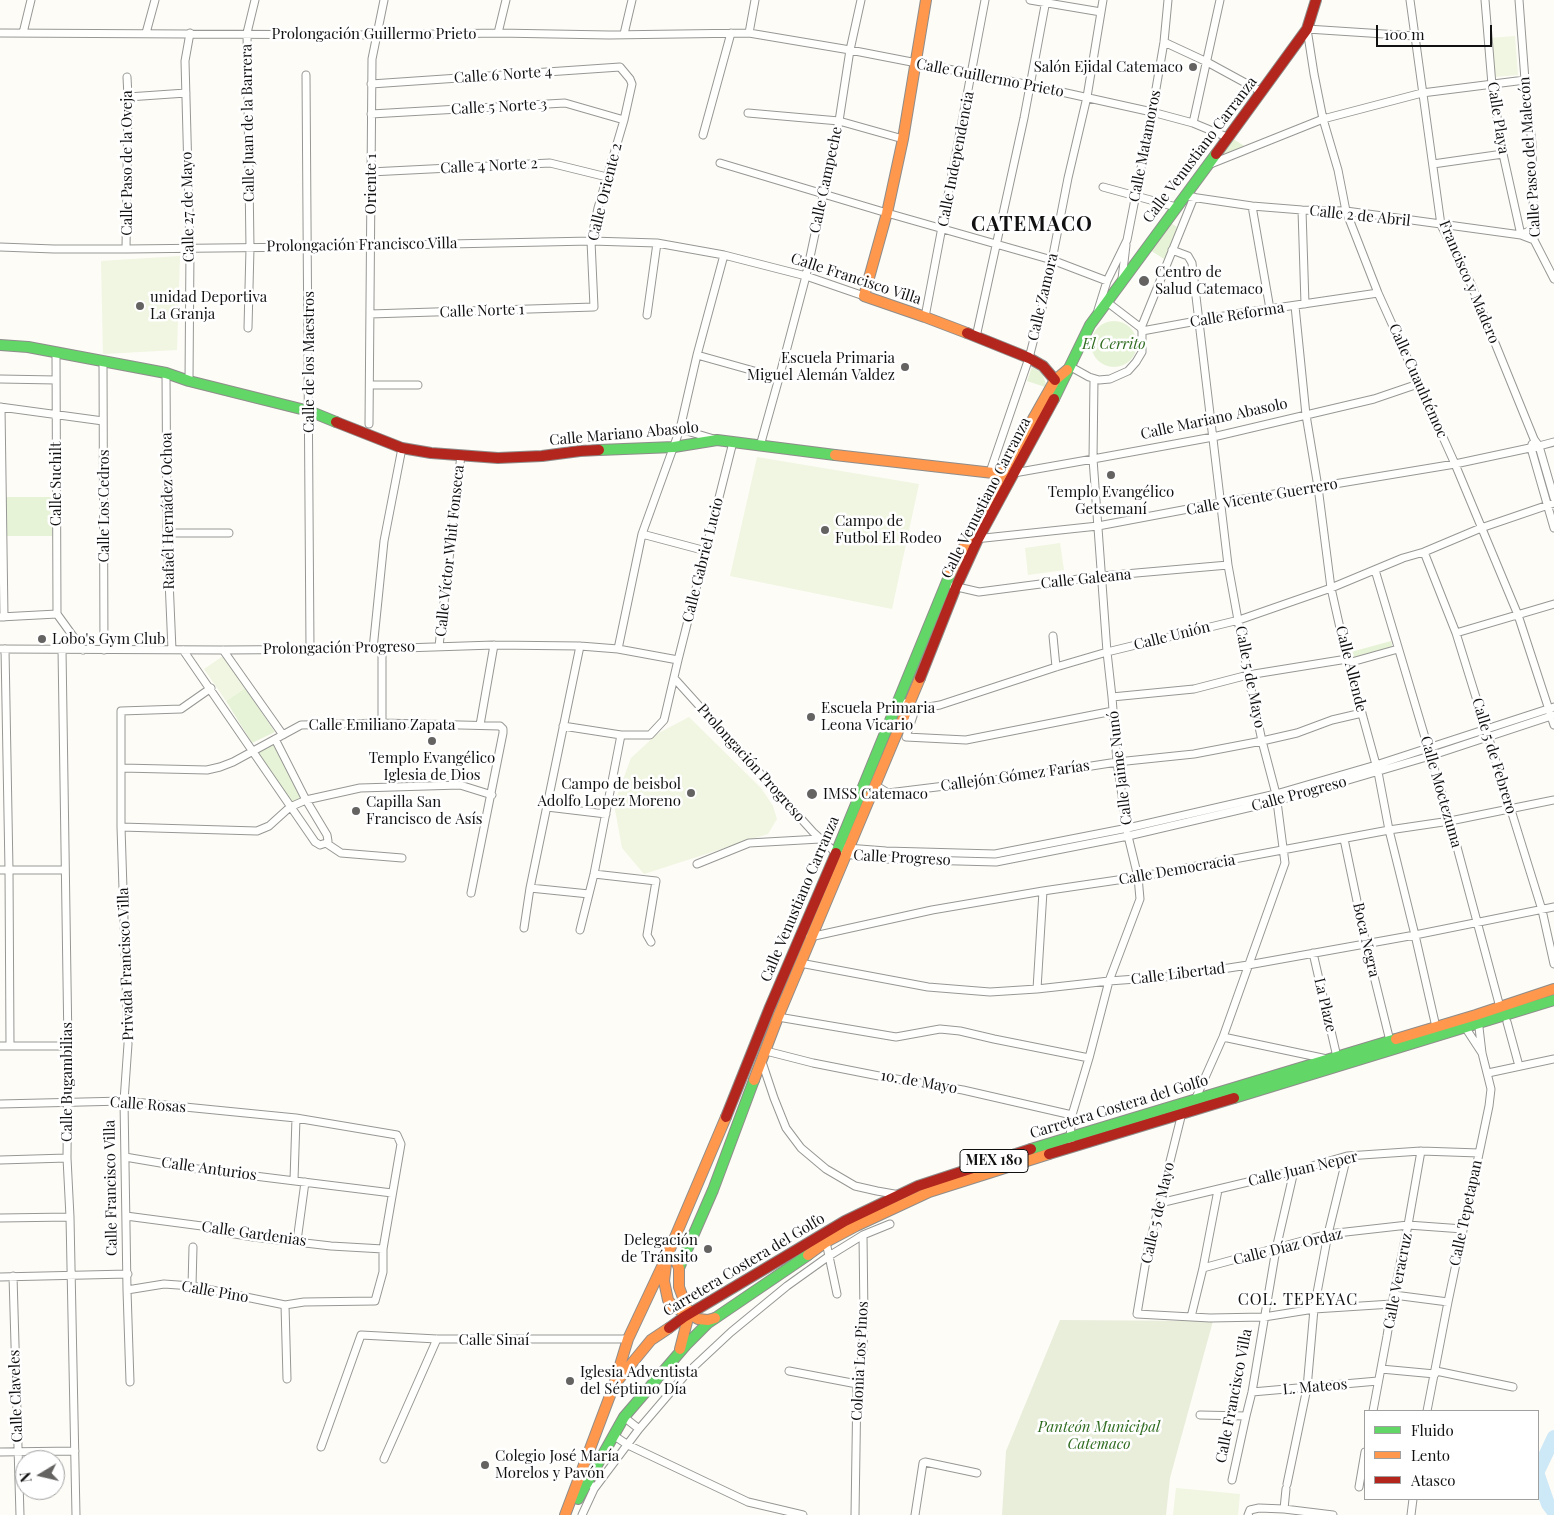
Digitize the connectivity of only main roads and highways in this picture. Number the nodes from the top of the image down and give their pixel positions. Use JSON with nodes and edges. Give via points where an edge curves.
{"nodes":[{"id":1,"x":926,"y":0,"type":"edge"},
{"id":2,"x":1316,"y":0,"type":"edge"},
{"id":3,"x":0,"y":345,"type":"edge"},
{"id":4,"x":1059,"y":381,"type":"junction"},
{"id":5,"x":1014,"y":473,"type":"junction"},
{"id":6,"x":1002,"y":474,"type":"junction"},
{"id":7,"x":951,"y":585,"type":"junction"},
{"id":8,"x":840,"y":850,"type":"junction"},
{"id":9,"x":1554,"y":989,"type":"edge"},
{"id":10,"x":1554,"y":1000,"type":"edge"},
{"id":11,"x":1530,"y":1002,"type":"junction"},
{"id":12,"x":1463,"y":1023,"type":"junction"},
{"id":13,"x":1071,"y":1142,"type":"junction"},
{"id":14,"x":823,"y":1239,"type":"junction"},
{"id":15,"x":667,"y":1256,"type":"junction"},
{"id":16,"x":679,"y":1268,"type":"junction"},
{"id":17,"x":689,"y":1314,"type":"junction"},
{"id":18,"x":716,"y":1318,"type":"junction"},
{"id":19,"x":678,"y":1355,"type":"junction"},
{"id":20,"x":614,"y":1384,"type":"junction"},
{"id":21,"x":565,"y":1515,"type":"edge"},
{"id":22,"x":570,"y":1515,"type":"edge"}],
"edges":[{"from":1,"to":4,"type":"main road","name":"Calle Francisco Villa","via":[[903,139],[864,296],[1029,358]]},
{"from":2,"to":4,"type":"main road","name":"Calle Venustiano Carranza","via":[[1307,29],[1205,166],[1189,196],[1176,207],[1106,302],[1090,325],[1071,367]]},
{"from":3,"to":6,"type":"main road","name":"Calle Mariano Abasolo","via":[[28,347],[166,373],[309,411],[402,448],[431,453],[498,458],[717,440]]},
{"from":4,"to":5,"type":"main road","name":"Calle Venustiano Carranza"},
{"from":4,"to":6,"type":"main road","name":"Calle Venustiano Carranza"},
{"from":5,"to":6,"type":"main road","name":"Calle Mariano Abasolo"},
{"from":5,"to":7,"type":"main road","name":"Calle Venustiano Carranza"},
{"from":6,"to":7,"type":"main road","name":"Calle Venustiano Carranza","via":[[967,540]]},
{"from":7,"to":8,"type":"main road","name":"Calle Venustiano Carranza","via":[[898,700]]},
{"from":7,"to":8,"type":"main road","name":"Calle Venustiano Carranza","via":[[912,706]]},
{"from":8,"to":15,"type":"main road","name":"Calle Venustiano Carranza","via":[[800,934]]},
{"from":8,"to":16,"type":"main road","name":"Calle Venustiano Carranza","via":[[811,938],[713,1190]]},
{"from":9,"to":11,"type":"main road","name":"Carretera Costera del Golfo","number":"MEX 180"},
{"from":10,"to":11,"type":"main road","name":"Carretera Costera del Golfo","number":"MEX 180"},
{"from":11,"to":12,"type":"main road","name":"Carretera Costera del Golfo","number":"MEX 180","via":[[1503,1015]]},
{"from":12,"to":13,"type":"main road","name":"Carretera Costera del Golfo","number":"MEX 180","via":[[1182,1113]]},
{"from":12,"to":13,"type":"main road","name":"Carretera Costera del Golfo","number":"MEX 180","via":[[1436,1027],[1332,1058]]},
{"from":13,"to":14,"type":"main road","name":"Carretera Costera del Golfo","number":"MEX 180","via":[[928,1192]]},
{"from":13,"to":14,"type":"main road","name":"Carretera Costera del Golfo","number":"MEX 180","via":[[918,1186]]},
{"from":14,"to":17,"type":"main road","name":"Carretera Costera del Golfo","number":"MEX 180"},
{"from":14,"to":18,"type":"main road","name":"Carretera Costera del Golfo","number":"MEX 180"},
{"from":15,"to":16,"type":"main road","via":[[676,1261]]},
{"from":15,"to":17,"type":"main road","via":[[664,1281],[668,1300],[673,1307]]},
{"from":15,"to":20,"type":"main road","name":"Calle Venustiano Carranza","via":[[628,1340]]},
{"from":16,"to":17,"type":"main road","via":[[679,1287]]},
{"from":17,"to":18,"type":"main road","via":[[698,1319]]},
{"from":17,"to":19,"type":"main road"},
{"from":17,"to":20,"type":"main road","name":"Carretera Costera del Golfo","number":"MEX 180","via":[[651,1340]]},
{"from":18,"to":19,"type":"main road","name":"Carretera Costera del Golfo","number":"MEX 180"},
{"from":19,"to":22,"type":"main road","name":"Carretera Costera del Golfo","number":"MEX 180","via":[[624,1417]]},
{"from":20,"to":21,"type":"main road","name":"Carretera Costera del Golfo","number":"MEX 180"}]}
